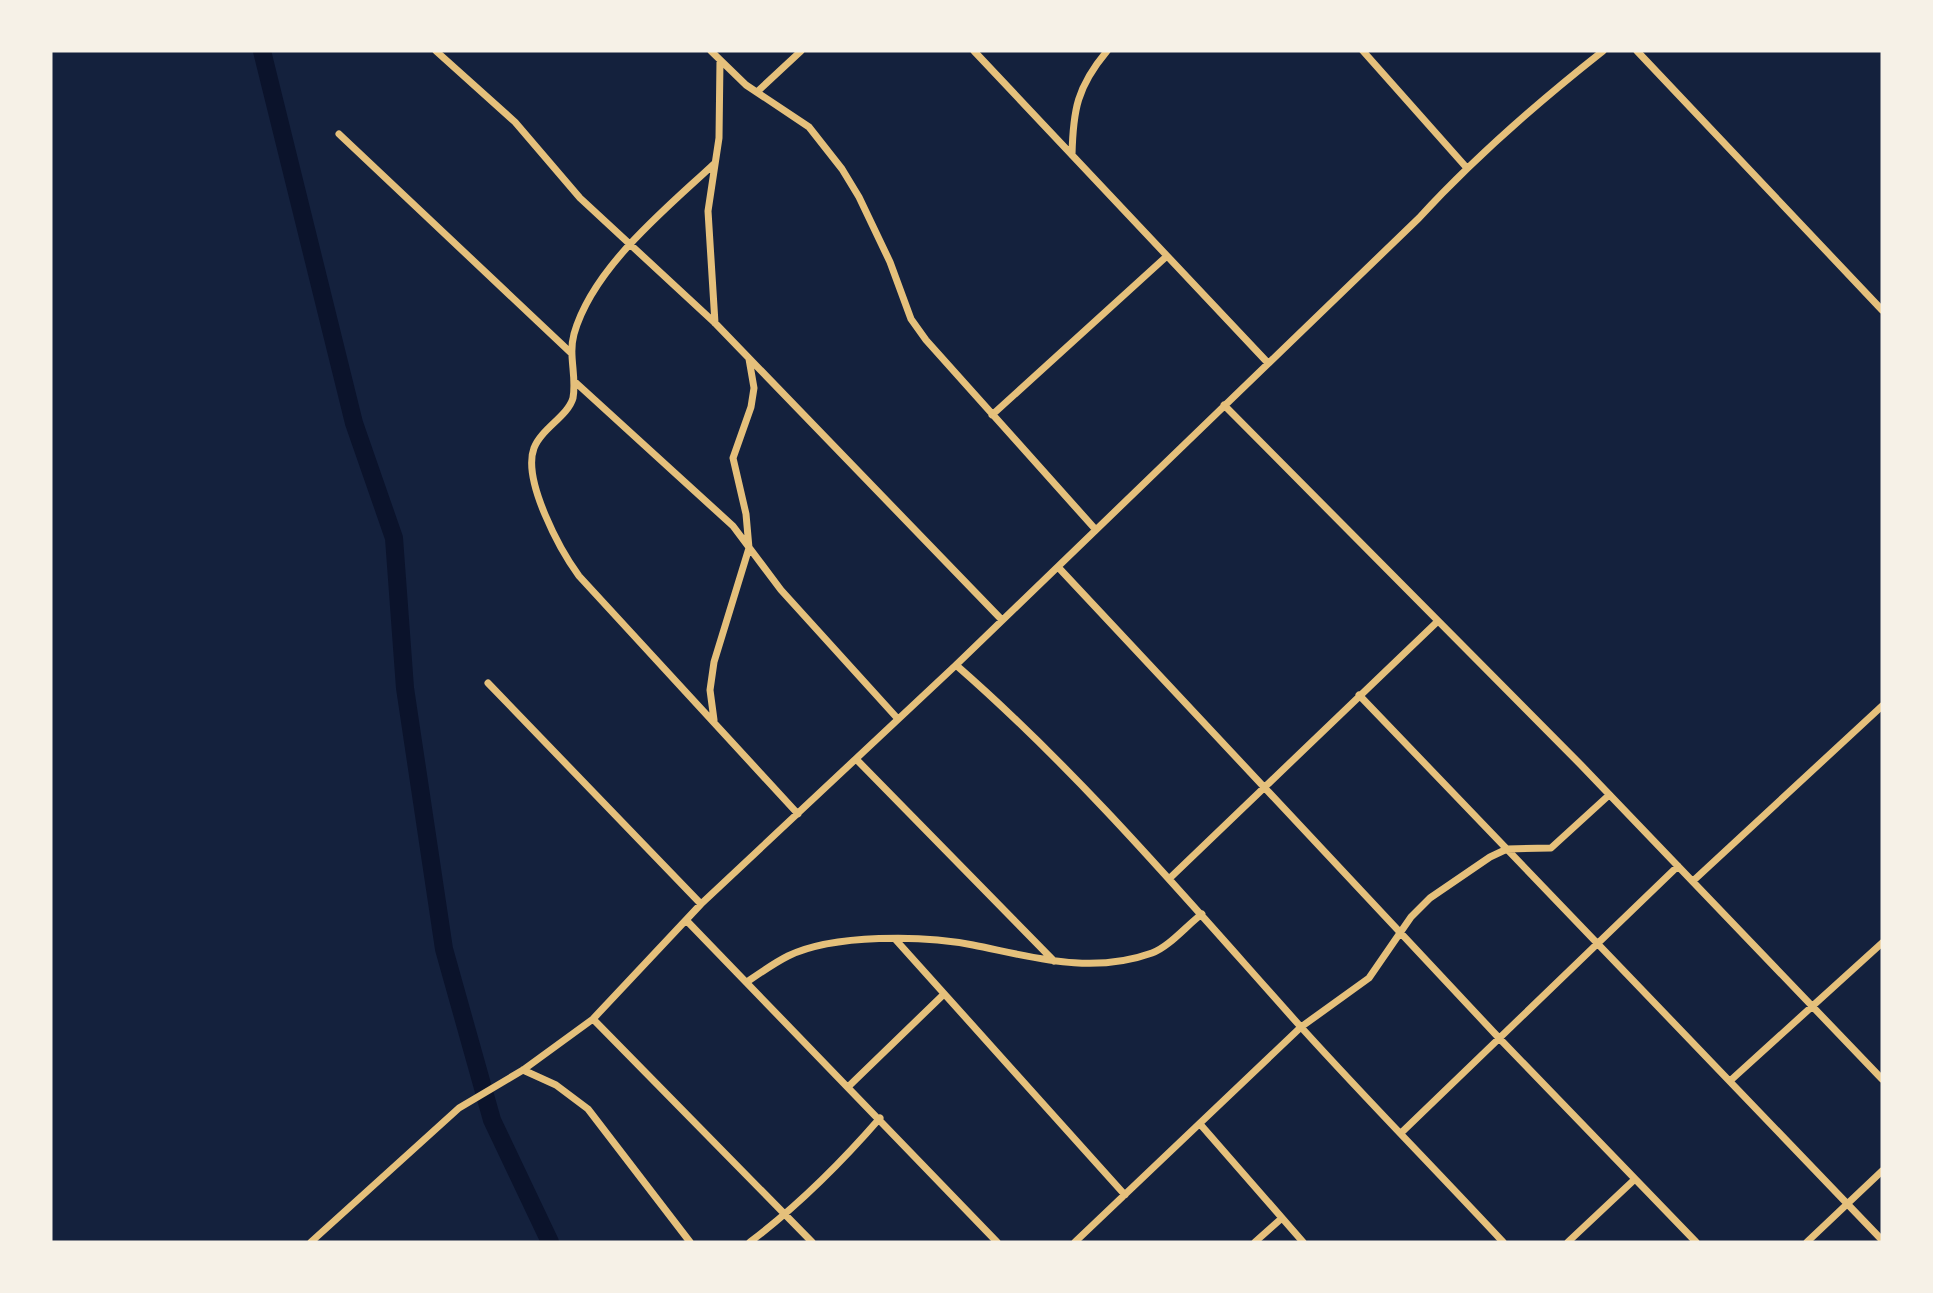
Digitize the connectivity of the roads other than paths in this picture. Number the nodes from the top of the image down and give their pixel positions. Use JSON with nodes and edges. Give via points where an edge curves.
{"nodes":[{"id":1,"x":436,"y":51,"type":"edge"},
{"id":2,"x":711,"y":51,"type":"edge"},
{"id":3,"x":801,"y":51,"type":"edge"},
{"id":4,"x":974,"y":51,"type":"edge"},
{"id":5,"x":1107,"y":51,"type":"edge"},
{"id":6,"x":1363,"y":51,"type":"edge"},
{"id":7,"x":1602,"y":51,"type":"edge"},
{"id":8,"x":1637,"y":51,"type":"edge"},
{"id":9,"x":720,"y":60,"type":"junction"},
{"id":10,"x":757,"y":92,"type":"junction"},
{"id":11,"x":339,"y":134,"type":"dead end"},
{"id":12,"x":1072,"y":156,"type":"junction"},
{"id":13,"x":715,"y":163,"type":"junction"},
{"id":14,"x":1466,"y":167,"type":"junction"},
{"id":15,"x":629,"y":245,"type":"junction"},
{"id":16,"x":1167,"y":256,"type":"junction"},
{"id":17,"x":1882,"y":310,"type":"edge"},
{"id":18,"x":715,"y":323,"type":"junction"},
{"id":19,"x":570,"y":352,"type":"junction"},
{"id":20,"x":749,"y":358,"type":"junction"},
{"id":21,"x":1268,"y":363,"type":"junction"},
{"id":22,"x":574,"y":382,"type":"junction"},
{"id":23,"x":1224,"y":405,"type":"junction"},
{"id":24,"x":992,"y":415,"type":"junction"},
{"id":25,"x":1096,"y":530,"type":"junction"},
{"id":26,"x":749,"y":548,"type":"junction"},
{"id":27,"x":1058,"y":567,"type":"junction"},
{"id":28,"x":1002,"y":620,"type":"junction"},
{"id":29,"x":1438,"y":621,"type":"junction"},
{"id":30,"x":956,"y":665,"type":"junction"},
{"id":31,"x":488,"y":682,"type":"dead end"},
{"id":32,"x":1359,"y":695,"type":"junction"},
{"id":33,"x":1882,"y":706,"type":"edge"},
{"id":34,"x":898,"y":719,"type":"junction"},
{"id":35,"x":714,"y":721,"type":"junction"},
{"id":36,"x":856,"y":759,"type":"junction"},
{"id":37,"x":1262,"y":786,"type":"junction"},
{"id":38,"x":1608,"y":796,"type":"junction"},
{"id":39,"x":798,"y":814,"type":"junction"},
{"id":40,"x":1507,"y":849,"type":"junction"},
{"id":41,"x":1678,"y":866,"type":"junction"},
{"id":42,"x":1171,"y":877,"type":"junction"},
{"id":43,"x":1693,"y":881,"type":"junction"},
{"id":44,"x":701,"y":904,"type":"junction"},
{"id":45,"x":1202,"y":914,"type":"junction"},
{"id":46,"x":686,"y":920,"type":"junction"},
{"id":47,"x":1401,"y":933,"type":"junction"},
{"id":48,"x":895,"y":939,"type":"junction"},
{"id":49,"x":1599,"y":942,"type":"junction"},
{"id":50,"x":1882,"y":943,"type":"edge"},
{"id":51,"x":1055,"y":962,"type":"junction"},
{"id":52,"x":747,"y":982,"type":"junction"},
{"id":53,"x":944,"y":994,"type":"junction"},
{"id":54,"x":1814,"y":1006,"type":"junction"},
{"id":55,"x":593,"y":1019,"type":"junction"},
{"id":56,"x":1301,"y":1027,"type":"junction"},
{"id":57,"x":1499,"y":1038,"type":"junction"},
{"id":58,"x":523,"y":1070,"type":"junction"},
{"id":59,"x":1882,"y":1079,"type":"edge"},
{"id":60,"x":1731,"y":1080,"type":"junction"},
{"id":61,"x":849,"y":1086,"type":"junction"},
{"id":62,"x":880,"y":1118,"type":"junction"},
{"id":63,"x":1200,"y":1124,"type":"junction"},
{"id":64,"x":1401,"y":1133,"type":"junction"},
{"id":65,"x":1882,"y":1171,"type":"edge"},
{"id":66,"x":1635,"y":1179,"type":"junction"},
{"id":67,"x":1125,"y":1195,"type":"junction"},
{"id":68,"x":1848,"y":1203,"type":"junction"},
{"id":69,"x":784,"y":1217,"type":"junction"},
{"id":70,"x":1282,"y":1218,"type":"junction"},
{"id":71,"x":1882,"y":1240,"type":"edge"},
{"id":72,"x":311,"y":1242,"type":"edge"},
{"id":73,"x":690,"y":1242,"type":"edge"},
{"id":74,"x":751,"y":1242,"type":"edge"},
{"id":75,"x":811,"y":1242,"type":"edge"},
{"id":76,"x":997,"y":1242,"type":"edge"},
{"id":77,"x":1075,"y":1242,"type":"edge"},
{"id":78,"x":1255,"y":1242,"type":"edge"},
{"id":79,"x":1303,"y":1242,"type":"edge"},
{"id":80,"x":1503,"y":1242,"type":"edge"},
{"id":81,"x":1568,"y":1242,"type":"edge"},
{"id":82,"x":1696,"y":1242,"type":"edge"},
{"id":83,"x":1807,"y":1242,"type":"edge"}],
"edges":[{"from":1,"to":15,"type":"street","via":[[515,122],[580,198]]},
{"from":2,"to":9,"type":"street"},
{"from":3,"to":10,"type":"street"},
{"from":4,"to":12,"type":"street"},
{"from":5,"to":12,"type":"street","via":[[1088,74],[1073,111]]},
{"from":6,"to":14,"type":"street"},
{"from":7,"to":14,"type":"street"},
{"from":8,"to":17,"type":"street"},
{"from":9,"to":10,"type":"street"},
{"from":9,"to":13,"type":"street"},
{"from":10,"to":24,"type":"street","via":[[810,127],[842,169],[890,262],[911,320]]},
{"from":11,"to":19,"type":"street"},
{"from":12,"to":16,"type":"street"},
{"from":13,"to":15,"type":"street"},
{"from":13,"to":18,"type":"street","via":[[708,211]]},
{"from":14,"to":21,"type":"street"},
{"from":15,"to":18,"type":"street"},
{"from":15,"to":19,"type":"street","via":[[588,302]]},
{"from":16,"to":21,"type":"street"},
{"from":16,"to":24,"type":"street"},
{"from":18,"to":20,"type":"street"},
{"from":19,"to":22,"type":"street"},
{"from":20,"to":26,"type":"street","via":[[753,397],[733,458]]},
{"from":20,"to":28,"type":"street"},
{"from":21,"to":23,"type":"street"},
{"from":22,"to":26,"type":"street","via":[[709,501]]},
{"from":22,"to":35,"type":"street","via":[[572,401],[534,449],[532,469],[555,542],[603,604]]},
{"from":23,"to":25,"type":"street"},
{"from":23,"to":29,"type":"street"},
{"from":24,"to":25,"type":"street"},
{"from":25,"to":27,"type":"street"},
{"from":26,"to":34,"type":"street"},
{"from":26,"to":35,"type":"street","via":[[714,662],[710,690]]},
{"from":27,"to":28,"type":"street"},
{"from":27,"to":37,"type":"street"},
{"from":28,"to":30,"type":"street"},
{"from":29,"to":32,"type":"street"},
{"from":29,"to":38,"type":"street"},
{"from":30,"to":34,"type":"street"},
{"from":30,"to":42,"type":"street","via":[[1007,709]]},
{"from":31,"to":44,"type":"street"},
{"from":32,"to":37,"type":"street"},
{"from":32,"to":40,"type":"street"},
{"from":33,"to":43,"type":"street"},
{"from":34,"to":36,"type":"street"},
{"from":35,"to":39,"type":"street"},
{"from":36,"to":39,"type":"street"},
{"from":36,"to":51,"type":"street"},
{"from":37,"to":42,"type":"street"},
{"from":37,"to":47,"type":"street"},
{"from":38,"to":40,"type":"street","via":[[1551,848]]},
{"from":38,"to":41,"type":"street"},
{"from":39,"to":44,"type":"street"},
{"from":40,"to":47,"type":"street","via":[[1450,883],[1411,917]]},
{"from":40,"to":49,"type":"street"},
{"from":41,"to":43,"type":"street"},
{"from":41,"to":49,"type":"street"},
{"from":42,"to":45,"type":"street"},
{"from":43,"to":54,"type":"street"},
{"from":44,"to":46,"type":"street"},
{"from":45,"to":51,"type":"street","via":[[1155,952],[1115,963]]},
{"from":45,"to":56,"type":"street"},
{"from":46,"to":52,"type":"street"},
{"from":46,"to":55,"type":"street"},
{"from":47,"to":56,"type":"street","via":[[1369,978]]},
{"from":47,"to":57,"type":"street"},
{"from":48,"to":51,"type":"street","via":[[968,944]]},
{"from":48,"to":52,"type":"street","via":[[839,941],[789,956]]},
{"from":48,"to":53,"type":"street"},
{"from":49,"to":57,"type":"street"},
{"from":49,"to":60,"type":"street"},
{"from":50,"to":54,"type":"street"},
{"from":52,"to":61,"type":"street"},
{"from":53,"to":61,"type":"street"},
{"from":53,"to":67,"type":"street"},
{"from":54,"to":59,"type":"street"},
{"from":54,"to":60,"type":"street"},
{"from":55,"to":58,"type":"street"},
{"from":55,"to":69,"type":"street"},
{"from":56,"to":63,"type":"street"},
{"from":56,"to":64,"type":"street"},
{"from":57,"to":64,"type":"street"},
{"from":57,"to":66,"type":"street"},
{"from":58,"to":72,"type":"street","via":[[459,1108]]},
{"from":58,"to":73,"type":"street","via":[[556,1085],[588,1109]]},
{"from":60,"to":68,"type":"street"},
{"from":61,"to":62,"type":"street"},
{"from":62,"to":69,"type":"street"},
{"from":62,"to":76,"type":"street"},
{"from":63,"to":67,"type":"street"},
{"from":63,"to":70,"type":"street"},
{"from":64,"to":80,"type":"street"},
{"from":65,"to":68,"type":"street"},
{"from":66,"to":81,"type":"street"},
{"from":66,"to":82,"type":"street"},
{"from":67,"to":77,"type":"street"},
{"from":68,"to":71,"type":"street"},
{"from":68,"to":83,"type":"street"},
{"from":69,"to":74,"type":"street"},
{"from":69,"to":75,"type":"street"},
{"from":70,"to":78,"type":"street"},
{"from":70,"to":79,"type":"street"}]}
